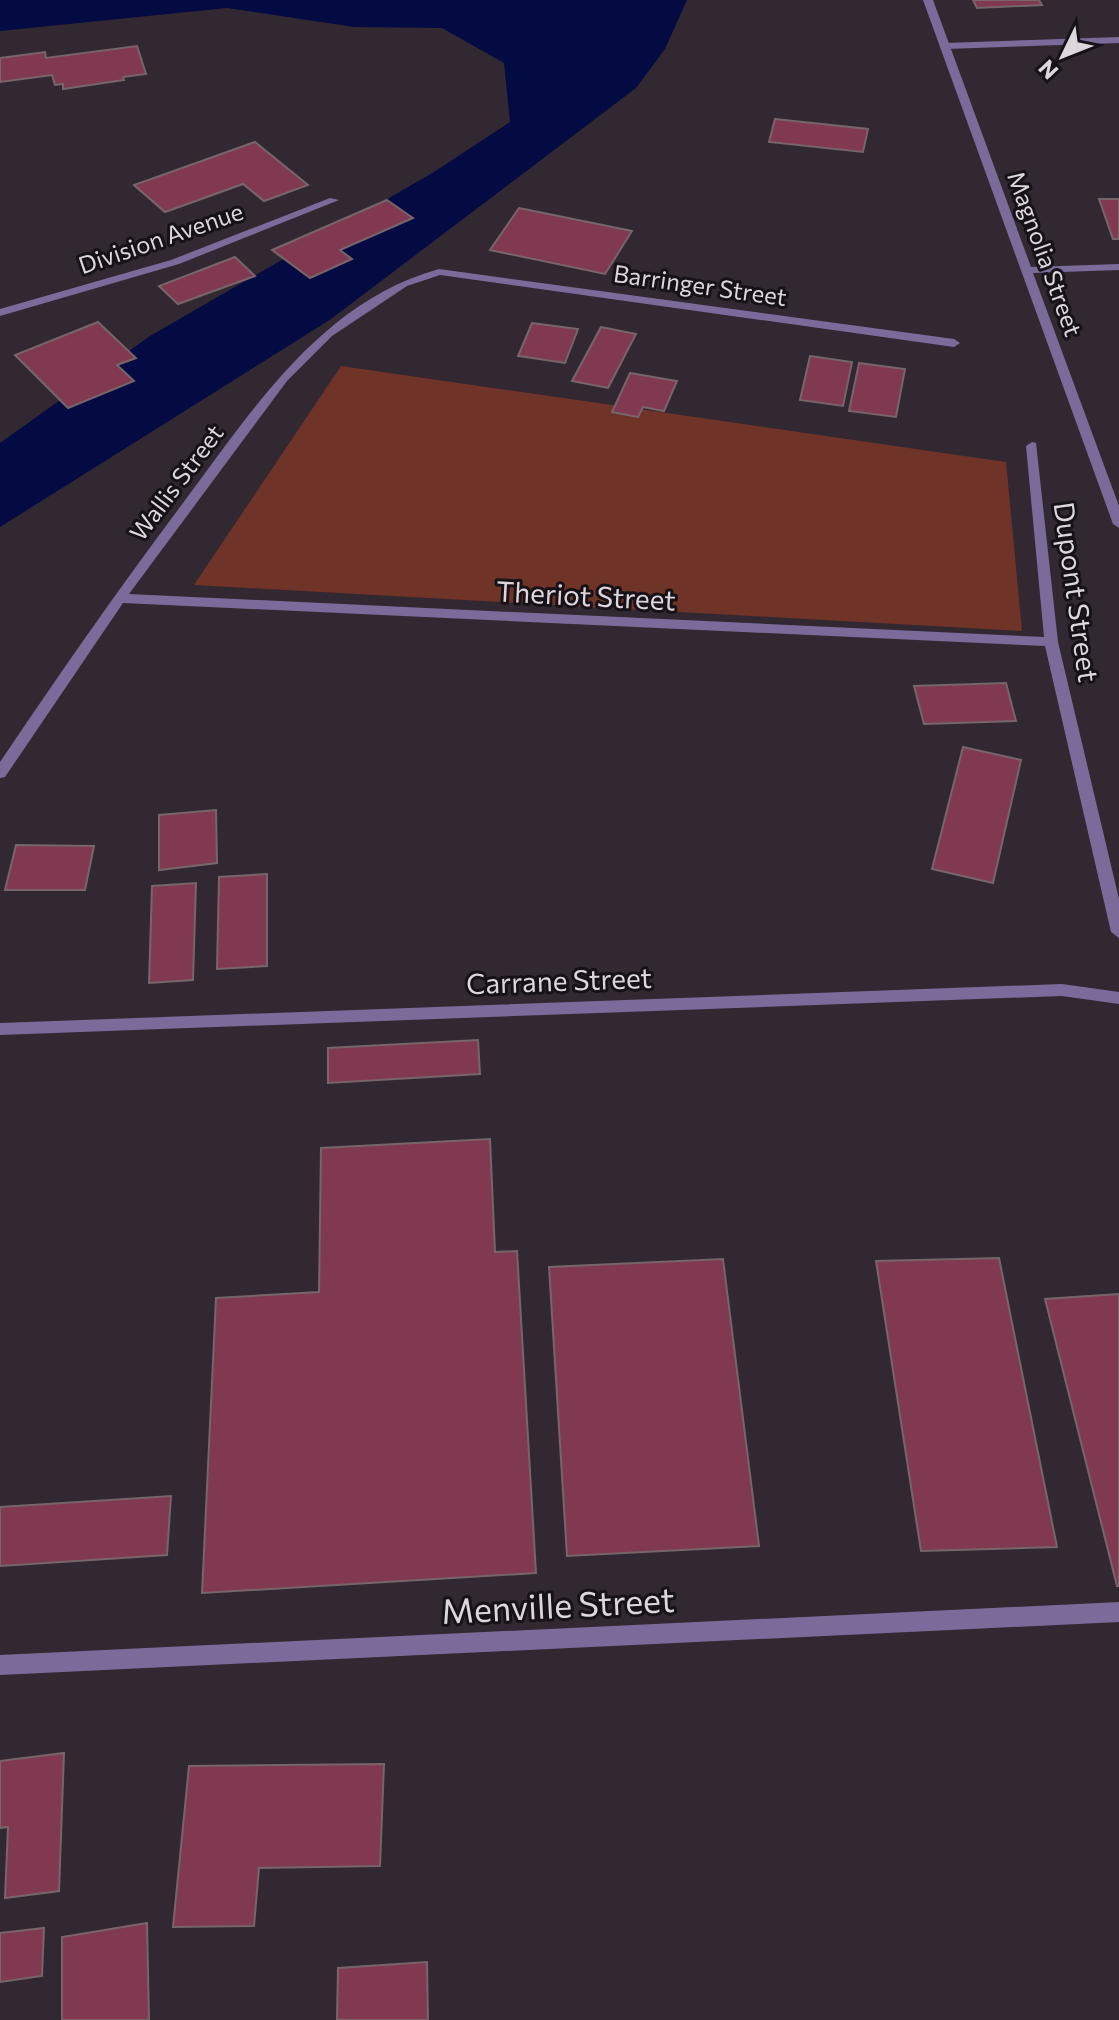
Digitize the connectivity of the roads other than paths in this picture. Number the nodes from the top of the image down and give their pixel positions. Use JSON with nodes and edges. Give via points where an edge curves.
{"nodes":[{"id":1,"x":928,"y":0,"type":"edge"},
{"id":2,"x":1119,"y":40,"type":"edge"},
{"id":3,"x":945,"y":46,"type":"junction"},
{"id":4,"x":334,"y":200,"type":"dead end"},
{"id":5,"x":1119,"y":267,"type":"edge"},
{"id":6,"x":1027,"y":270,"type":"junction"},
{"id":7,"x":439,"y":272,"type":"joint"},
{"id":8,"x":0,"y":313,"type":"edge"},
{"id":9,"x":954,"y":343,"type":"dead end"},
{"id":10,"x":1032,"y":446,"type":"dead end"},
{"id":11,"x":1119,"y":524,"type":"edge"},
{"id":12,"x":120,"y":598,"type":"junction"},
{"id":13,"x":1051,"y":642,"type":"junction"},
{"id":14,"x":0,"y":773,"type":"edge"},
{"id":15,"x":1119,"y":932,"type":"edge"},
{"id":16,"x":1119,"y":998,"type":"edge"},
{"id":17,"x":0,"y":1029,"type":"edge"},
{"id":18,"x":1119,"y":1612,"type":"edge"},
{"id":19,"x":0,"y":1665,"type":"edge"}],
"edges":[{"from":1,"to":3,"type":"street","name":"Magnolia Street"},
{"from":2,"to":3,"type":"street"},
{"from":3,"to":6,"type":"street","name":"Magnolia Street"},
{"from":4,"to":8,"type":"street","name":"Division Avenue","via":[[175,262]]},
{"from":5,"to":6,"type":"street"},
{"from":6,"to":11,"type":"street","name":"Magnolia Street"},
{"from":7,"to":9,"type":"street","name":"Barringer Street"},
{"from":7,"to":12,"type":"street","name":"Wallis Street","via":[[403,284],[328,334],[283,378]]},
{"from":10,"to":13,"type":"street","name":"Dupont Street"},
{"from":12,"to":13,"type":"street","name":"Theriot Street"},
{"from":12,"to":14,"type":"street","name":"Wallis Street"},
{"from":13,"to":15,"type":"street","name":"Dupont Street"},
{"from":16,"to":17,"type":"street","name":"Carrane Street","via":[[1062,990]]},
{"from":18,"to":19,"type":"street","name":"Menville Street"}]}
